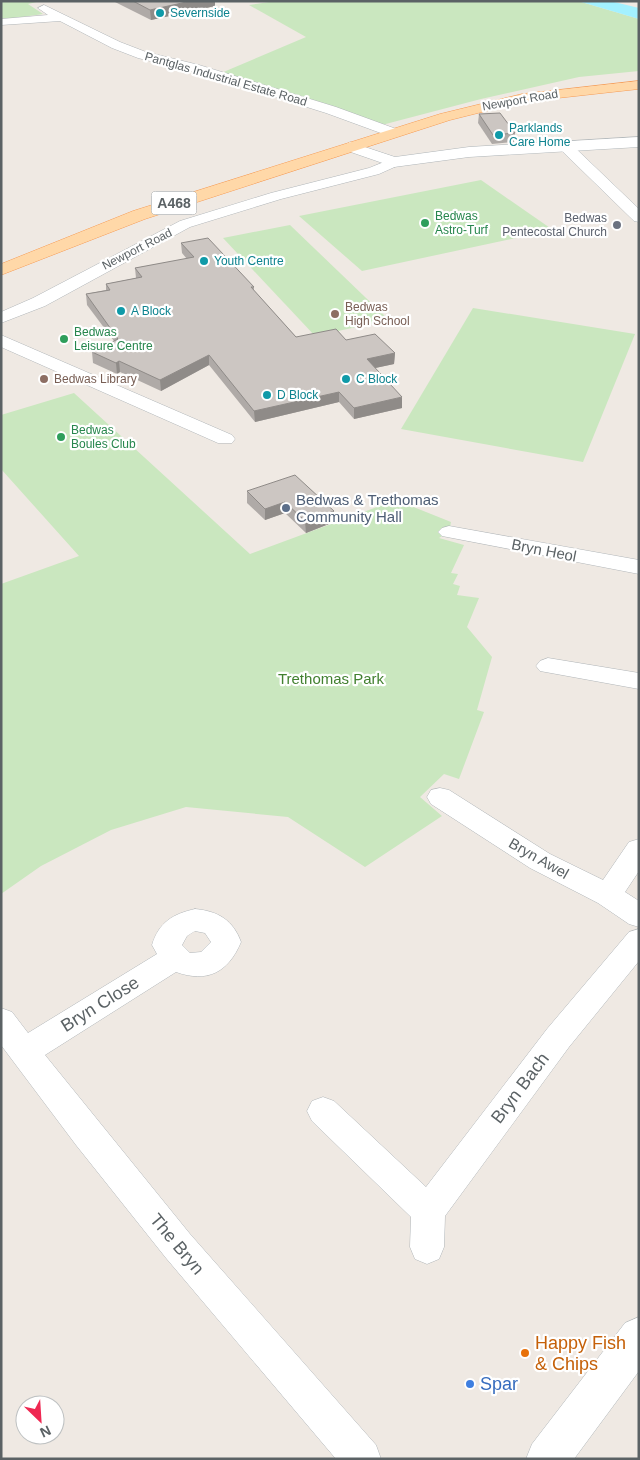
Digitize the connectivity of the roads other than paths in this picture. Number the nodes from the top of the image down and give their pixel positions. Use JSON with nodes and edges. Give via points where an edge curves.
{"nodes":[{"id":1,"x":44,"y":8,"type":"dead end"},
{"id":2,"x":62,"y":17,"type":"junction"},
{"id":3,"x":1,"y":22,"type":"edge"},
{"id":4,"x":639,"y":86,"type":"edge"},
{"id":5,"x":394,"y":133,"type":"junction"},
{"id":6,"x":639,"y":142,"type":"edge"},
{"id":7,"x":564,"y":145,"type":"junction"},
{"id":8,"x":350,"y":147,"type":"junction"},
{"id":9,"x":394,"y":162,"type":"junction"},
{"id":10,"x":635,"y":210,"type":"edge"},
{"id":11,"x":1,"y":270,"type":"edge"},
{"id":12,"x":1,"y":318,"type":"edge"},
{"id":13,"x":1,"y":340,"type":"edge"},
{"id":14,"x":225,"y":439,"type":"dead end"},
{"id":15,"x":449,"y":532,"type":"dead end"},
{"id":16,"x":639,"y":567,"type":"edge"},
{"id":17,"x":548,"y":666,"type":"dead end"},
{"id":18,"x":639,"y":682,"type":"edge"},
{"id":19,"x":440,"y":797,"type":"dead end"},
{"id":20,"x":639,"y":849,"type":"edge"},
{"id":21,"x":608,"y":895,"type":"junction"},
{"id":22,"x":639,"y":916,"type":"edge"},
{"id":23,"x":639,"y":940,"type":"edge"},
{"id":24,"x":174,"y":958,"type":"dead end"},
{"id":25,"x":1,"y":1021,"type":"edge"},
{"id":26,"x":26,"y":1051,"type":"junction"},
{"id":27,"x":323,"y":1111,"type":"dead end"},
{"id":28,"x":428,"y":1211,"type":"junction"},
{"id":29,"x":427,"y":1247,"type":"dead end"},
{"id":30,"x":639,"y":1337,"type":"edge"},
{"id":31,"x":362,"y":1459,"type":"edge"},
{"id":32,"x":547,"y":1459,"type":"edge"}],
"edges":[{"from":1,"to":2,"type":"street","name":"Pantglas Industrial Estate Road"},
{"from":2,"to":3,"type":"street"},
{"from":2,"to":5,"type":"street","name":"Pantglas Industrial Estate Road","via":[[142,55],[331,110]]},
{"from":4,"to":5,"type":"main road","name":"Newport Road","number":"A468","via":[[509,100]]},
{"from":5,"to":8,"type":"main road","name":"Newport Road","number":"A468"},
{"from":6,"to":7,"type":"street","name":"Newport Road"},
{"from":7,"to":9,"type":"street","name":"Newport Road"},
{"from":7,"to":10,"type":"street"},
{"from":8,"to":9,"type":"street","name":"Newport Road"},
{"from":8,"to":11,"type":"main road","name":"Newport Road","number":"A468","via":[[139,215]]},
{"from":9,"to":12,"type":"street","name":"Newport Road","via":[[367,173],[185,224],[39,302]]},
{"from":13,"to":14,"type":"street"},
{"from":15,"to":16,"type":"street","name":"Bryn Heol"},
{"from":17,"to":18,"type":"street"},
{"from":19,"to":21,"type":"street","name":"Bryn Awel","via":[[540,861]]},
{"from":20,"to":21,"type":"street"},
{"from":21,"to":22,"type":"street","name":"Bryn Awel"},
{"from":23,"to":28,"type":"street","name":"Bryn Bach","via":[[558,1038]]},
{"from":24,"to":26,"type":"street","name":"Bryn Close"},
{"from":25,"to":26,"type":"street","name":"The Bryn"},
{"from":26,"to":31,"type":"street","name":"The Bryn","via":[[88,1135],[178,1246]]},
{"from":27,"to":28,"type":"street"},
{"from":28,"to":29,"type":"street"},
{"from":30,"to":32,"type":"street"}]}
